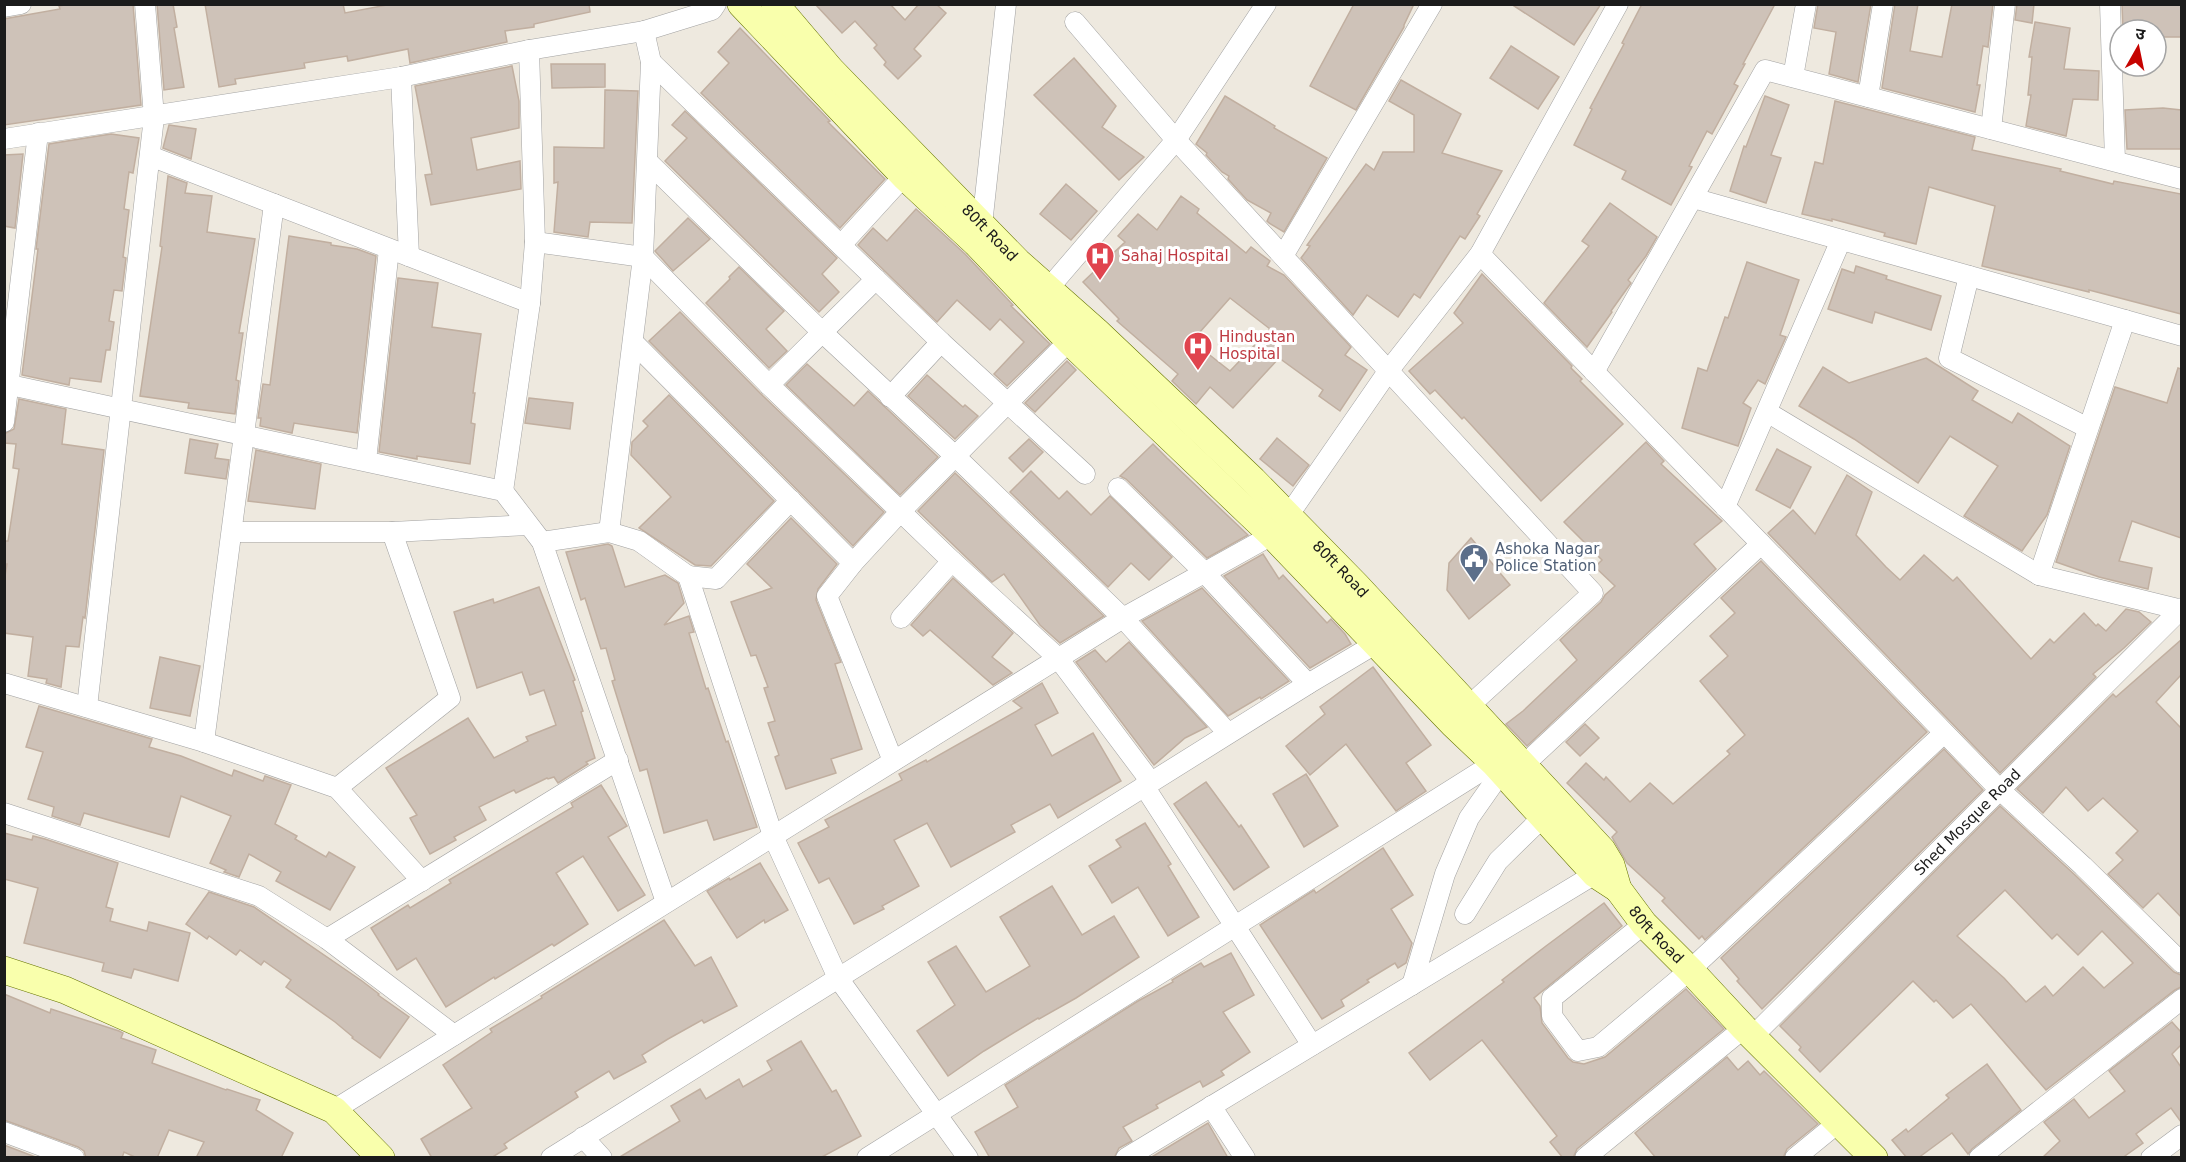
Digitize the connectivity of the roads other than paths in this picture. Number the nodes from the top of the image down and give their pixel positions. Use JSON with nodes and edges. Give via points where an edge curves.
{"nodes":[{"id":1,"x":21,"y":4,"type":"edge"},
{"id":2,"x":145,"y":4,"type":"edge"},
{"id":3,"x":716,"y":4,"type":"edge"},
{"id":4,"x":741,"y":4,"type":"edge"},
{"id":5,"x":775,"y":4,"type":"edge"},
{"id":6,"x":1006,"y":4,"type":"edge"},
{"id":7,"x":1266,"y":4,"type":"edge"},
{"id":8,"x":1432,"y":4,"type":"edge"},
{"id":9,"x":1618,"y":4,"type":"edge"},
{"id":10,"x":1806,"y":4,"type":"edge"},
{"id":11,"x":1883,"y":4,"type":"edge"},
{"id":12,"x":2005,"y":4,"type":"edge"},
{"id":13,"x":2110,"y":4,"type":"edge"},
{"id":14,"x":4,"y":7,"type":"edge"},
{"id":15,"x":1075,"y":22,"type":"dead end"},
{"id":16,"x":644,"y":31,"type":"junction"},
{"id":17,"x":529,"y":50,"type":"junction"},
{"id":18,"x":651,"y":62,"type":"junction"},
{"id":19,"x":401,"y":77,"type":"junction"},
{"id":20,"x":1793,"y":77,"type":"junction"},
{"id":21,"x":1868,"y":97,"type":"junction"},
{"id":22,"x":154,"y":117,"type":"junction"},
{"id":23,"x":1991,"y":129,"type":"junction"},
{"id":24,"x":38,"y":133,"type":"junction"},
{"id":25,"x":4,"y":139,"type":"edge"},
{"id":26,"x":1176,"y":140,"type":"junction"},
{"id":27,"x":150,"y":156,"type":"junction"},
{"id":28,"x":2115,"y":161,"type":"junction"},
{"id":29,"x":648,"y":162,"type":"junction"},
{"id":30,"x":904,"y":176,"type":"junction"},
{"id":31,"x":2181,"y":179,"type":"edge"},
{"id":32,"x":1693,"y":198,"type":"junction"},
{"id":33,"x":274,"y":204,"type":"junction"},
{"id":34,"x":982,"y":225,"type":"junction"},
{"id":35,"x":1841,"y":240,"type":"junction"},
{"id":36,"x":535,"y":242,"type":"junction"},
{"id":37,"x":841,"y":245,"type":"junction"},
{"id":38,"x":389,"y":249,"type":"junction"},
{"id":39,"x":1480,"y":254,"type":"junction"},
{"id":40,"x":409,"y":256,"type":"junction"},
{"id":41,"x":1283,"y":256,"type":"junction"},
{"id":42,"x":643,"y":257,"type":"junction"},
{"id":43,"x":1969,"y":276,"type":"junction"},
{"id":44,"x":876,"y":279,"type":"junction"},
{"id":45,"x":1048,"y":289,"type":"junction"},
{"id":46,"x":530,"y":303,"type":"junction"},
{"id":47,"x":2125,"y":320,"type":"junction"},
{"id":48,"x":822,"y":332,"type":"junction"},
{"id":49,"x":2181,"y":336,"type":"edge"},
{"id":50,"x":1069,"y":341,"type":"junction"},
{"id":51,"x":633,"y":342,"type":"junction"},
{"id":52,"x":941,"y":342,"type":"junction"},
{"id":53,"x":1389,"y":370,"type":"junction"},
{"id":54,"x":1594,"y":372,"type":"junction"},
{"id":55,"x":9,"y":373,"type":"edge"},
{"id":56,"x":769,"y":384,"type":"junction"},
{"id":57,"x":890,"y":397,"type":"junction"},
{"id":58,"x":1007,"y":402,"type":"junction"},
{"id":59,"x":122,"y":409,"type":"junction"},
{"id":60,"x":1767,"y":412,"type":"junction"},
{"id":61,"x":4,"y":422,"type":"edge"},
{"id":62,"x":2088,"y":428,"type":"junction"},
{"id":63,"x":244,"y":435,"type":"junction"},
{"id":64,"x":955,"y":456,"type":"junction"},
{"id":65,"x":366,"y":461,"type":"junction"},
{"id":66,"x":1085,"y":474,"type":"dead end"},
{"id":67,"x":1118,"y":488,"type":"dead end"},
{"id":68,"x":503,"y":491,"type":"junction"},
{"id":69,"x":792,"y":500,"type":"junction"},
{"id":70,"x":1725,"y":507,"type":"junction"},
{"id":71,"x":901,"y":511,"type":"junction"},
{"id":72,"x":528,"y":525,"type":"junction"},
{"id":73,"x":1280,"y":525,"type":"junction"},
{"id":74,"x":233,"y":532,"type":"junction"},
{"id":75,"x":392,"y":532,"type":"junction"},
{"id":76,"x":609,"y":532,"type":"junction"},
{"id":77,"x":542,"y":542,"type":"junction"},
{"id":78,"x":1761,"y":544,"type":"junction"},
{"id":79,"x":952,"y":561,"type":"junction"},
{"id":80,"x":853,"y":563,"type":"junction"},
{"id":81,"x":1203,"y":572,"type":"junction"},
{"id":82,"x":2039,"y":574,"type":"junction"},
{"id":83,"x":688,"y":576,"type":"junction"},
{"id":84,"x":2181,"y":609,"type":"edge"},
{"id":85,"x":901,"y":618,"type":"dead end"},
{"id":86,"x":1123,"y":618,"type":"junction"},
{"id":87,"x":1377,"y":643,"type":"junction"},
{"id":88,"x":1058,"y":658,"type":"junction"},
{"id":89,"x":4,"y":683,"type":"edge"},
{"id":90,"x":1308,"y":684,"type":"junction"},
{"id":91,"x":1469,"y":706,"type":"junction"},
{"id":92,"x":87,"y":707,"type":"junction"},
{"id":93,"x":1228,"y":733,"type":"junction"},
{"id":94,"x":1944,"y":733,"type":"junction"},
{"id":95,"x":204,"y":742,"type":"junction"},
{"id":96,"x":618,"y":760,"type":"junction"},
{"id":97,"x":893,"y":761,"type":"junction"},
{"id":98,"x":1507,"y":769,"type":"junction"},
{"id":99,"x":1147,"y":784,"type":"junction"},
{"id":100,"x":337,"y":788,"type":"junction"},
{"id":101,"x":1999,"y":789,"type":"junction"},
{"id":102,"x":4,"y":813,"type":"edge"},
{"id":103,"x":1543,"y":817,"type":"junction"},
{"id":104,"x":773,"y":836,"type":"junction"},
{"id":105,"x":1595,"y":874,"type":"junction"},
{"id":106,"x":422,"y":881,"type":"junction"},
{"id":107,"x":1618,"y":889,"type":"junction"},
{"id":108,"x":666,"y":902,"type":"junction"},
{"id":109,"x":1465,"y":914,"type":"dead end"},
{"id":110,"x":1644,"y":924,"type":"junction"},
{"id":111,"x":1234,"y":925,"type":"junction"},
{"id":112,"x":327,"y":939,"type":"junction"},
{"id":113,"x":2181,"y":963,"type":"edge"},
{"id":114,"x":4,"y":970,"type":"edge"},
{"id":115,"x":1690,"y":970,"type":"junction"},
{"id":116,"x":838,"y":978,"type":"junction"},
{"id":117,"x":1412,"y":985,"type":"junction"},
{"id":118,"x":2181,"y":999,"type":"edge"},
{"id":119,"x":1748,"y":1032,"type":"junction"},
{"id":120,"x":454,"y":1035,"type":"junction"},
{"id":121,"x":1312,"y":1045,"type":"junction"},
{"id":122,"x":1211,"y":1106,"type":"junction"},
{"id":123,"x":334,"y":1110,"type":"junction"},
{"id":124,"x":936,"y":1114,"type":"junction"},
{"id":125,"x":1839,"y":1122,"type":"junction"},
{"id":126,"x":4,"y":1132,"type":"edge"},
{"id":127,"x":2181,"y":1135,"type":"edge"},
{"id":128,"x":583,"y":1137,"type":"junction"},
{"id":129,"x":74,"y":1158,"type":"edge"},
{"id":130,"x":381,"y":1158,"type":"edge"},
{"id":131,"x":551,"y":1158,"type":"edge"},
{"id":132,"x":602,"y":1158,"type":"edge"},
{"id":133,"x":867,"y":1158,"type":"edge"},
{"id":134,"x":968,"y":1158,"type":"edge"},
{"id":135,"x":1126,"y":1158,"type":"edge"},
{"id":136,"x":1245,"y":1158,"type":"edge"},
{"id":137,"x":1585,"y":1158,"type":"edge"},
{"id":138,"x":1795,"y":1158,"type":"edge"},
{"id":139,"x":1874,"y":1158,"type":"edge"},
{"id":140,"x":1979,"y":1158,"type":"edge"},
{"id":141,"x":2151,"y":1158,"type":"edge"}],
"edges":[{"from":1,"to":14,"type":"street"},
{"from":2,"to":22,"type":"street"},
{"from":3,"to":16,"type":"street","via":[[712,10]]},
{"from":4,"to":30,"type":"main road"},
{"from":5,"to":34,"type":"main road","name":"80ft Road","via":[[831,70]]},
{"from":6,"to":34,"type":"street"},
{"from":7,"to":26,"type":"street"},
{"from":8,"to":41,"type":"street"},
{"from":9,"to":39,"type":"street"},
{"from":10,"to":20,"type":"street"},
{"from":11,"to":21,"type":"street"},
{"from":12,"to":23,"type":"street"},
{"from":13,"to":28,"type":"street"},
{"from":15,"to":26,"type":"street"},
{"from":16,"to":17,"type":"street"},
{"from":16,"to":18,"type":"street"},
{"from":17,"to":19,"type":"street"},
{"from":17,"to":36,"type":"street"},
{"from":18,"to":29,"type":"street"},
{"from":18,"to":37,"type":"street"},
{"from":19,"to":22,"type":"street"},
{"from":19,"to":40,"type":"street"},
{"from":20,"to":21,"type":"street"},
{"from":20,"to":32,"type":"street","via":[[1765,70]]},
{"from":21,"to":23,"type":"street"},
{"from":22,"to":24,"type":"street"},
{"from":22,"to":27,"type":"street"},
{"from":23,"to":28,"type":"street"},
{"from":24,"to":25,"type":"street"},
{"from":24,"to":55,"type":"street"},
{"from":26,"to":41,"type":"street"},
{"from":26,"to":45,"type":"street"},
{"from":27,"to":33,"type":"street"},
{"from":27,"to":59,"type":"street"},
{"from":28,"to":31,"type":"street"},
{"from":29,"to":42,"type":"street"},
{"from":29,"to":48,"type":"street"},
{"from":30,"to":37,"type":"street"},
{"from":30,"to":50,"type":"main road","via":[[976,243]]},
{"from":32,"to":35,"type":"street"},
{"from":32,"to":54,"type":"street"},
{"from":33,"to":38,"type":"street"},
{"from":33,"to":63,"type":"street"},
{"from":34,"to":45,"type":"main road","name":"80ft Road"},
{"from":35,"to":43,"type":"street"},
{"from":35,"to":60,"type":"street"},
{"from":36,"to":42,"type":"street"},
{"from":36,"to":46,"type":"street"},
{"from":37,"to":44,"type":"street"},
{"from":38,"to":40,"type":"street"},
{"from":38,"to":65,"type":"street"},
{"from":39,"to":53,"type":"street"},
{"from":39,"to":54,"type":"street"},
{"from":40,"to":46,"type":"street"},
{"from":41,"to":53,"type":"street"},
{"from":42,"to":51,"type":"street"},
{"from":42,"to":56,"type":"street"},
{"from":43,"to":47,"type":"street"},
{"from":43,"to":62,"type":"street","via":[[1949,358]]},
{"from":44,"to":48,"type":"street"},
{"from":44,"to":52,"type":"street"},
{"from":45,"to":73,"type":"main road","name":"80ft Road","via":[[1245,472]]},
{"from":46,"to":68,"type":"street"},
{"from":47,"to":49,"type":"street"},
{"from":47,"to":62,"type":"street"},
{"from":48,"to":56,"type":"street"},
{"from":48,"to":57,"type":"street"},
{"from":50,"to":58,"type":"street"},
{"from":50,"to":73,"type":"main road"},
{"from":51,"to":69,"type":"street"},
{"from":51,"to":76,"type":"street"},
{"from":52,"to":57,"type":"street"},
{"from":52,"to":58,"type":"street"},
{"from":53,"to":73,"type":"street"},
{"from":53,"to":91,"type":"street","via":[[1593,593]]},
{"from":54,"to":70,"type":"street"},
{"from":55,"to":59,"type":"street"},
{"from":55,"to":61,"type":"street"},
{"from":56,"to":71,"type":"street"},
{"from":57,"to":64,"type":"street"},
{"from":58,"to":64,"type":"street"},
{"from":58,"to":66,"type":"street"},
{"from":59,"to":63,"type":"street"},
{"from":59,"to":92,"type":"street"},
{"from":60,"to":70,"type":"street"},
{"from":60,"to":82,"type":"street"},
{"from":62,"to":82,"type":"street"},
{"from":63,"to":65,"type":"street"},
{"from":63,"to":74,"type":"street"},
{"from":64,"to":71,"type":"street"},
{"from":64,"to":86,"type":"street"},
{"from":65,"to":68,"type":"street"},
{"from":67,"to":81,"type":"street"},
{"from":68,"to":72,"type":"street"},
{"from":69,"to":80,"type":"street"},
{"from":69,"to":83,"type":"street","via":[[716,579]]},
{"from":70,"to":78,"type":"street"},
{"from":71,"to":79,"type":"street"},
{"from":71,"to":80,"type":"street"},
{"from":72,"to":75,"type":"street"},
{"from":72,"to":77,"type":"street"},
{"from":73,"to":81,"type":"street"},
{"from":73,"to":87,"type":"main road"},
{"from":73,"to":91,"type":"main road","name":"80ft Road","via":[[1356,585]]},
{"from":74,"to":75,"type":"street"},
{"from":74,"to":95,"type":"street"},
{"from":75,"to":100,"type":"street","via":[[450,698]]},
{"from":76,"to":77,"type":"street"},
{"from":76,"to":83,"type":"street","via":[[639,541]]},
{"from":77,"to":96,"type":"street"},
{"from":78,"to":94,"type":"street"},
{"from":78,"to":98,"type":"street"},
{"from":79,"to":85,"type":"street"},
{"from":79,"to":88,"type":"street"},
{"from":80,"to":97,"type":"street","via":[[827,596]]},
{"from":81,"to":86,"type":"street"},
{"from":81,"to":90,"type":"street"},
{"from":82,"to":84,"type":"street"},
{"from":83,"to":104,"type":"street"},
{"from":84,"to":101,"type":"street","name":"Shed Mosque Road"},
{"from":86,"to":88,"type":"street"},
{"from":86,"to":93,"type":"street"},
{"from":87,"to":90,"type":"street"},
{"from":87,"to":98,"type":"main road","via":[[1453,724]]},
{"from":88,"to":97,"type":"street"},
{"from":88,"to":99,"type":"street"},
{"from":89,"to":92,"type":"street"},
{"from":90,"to":93,"type":"street"},
{"from":91,"to":98,"type":"main road","name":"80ft Road"},
{"from":92,"to":95,"type":"street"},
{"from":93,"to":99,"type":"street"},
{"from":94,"to":101,"type":"street"},
{"from":94,"to":115,"type":"street"},
{"from":95,"to":100,"type":"street"},
{"from":96,"to":106,"type":"street"},
{"from":96,"to":108,"type":"street"},
{"from":97,"to":104,"type":"street"},
{"from":98,"to":103,"type":"main road"},
{"from":98,"to":107,"type":"main road","name":"80ft Road","via":[[1602,850]]},
{"from":98,"to":111,"type":"street"},
{"from":98,"to":117,"type":"street","via":[[1469,818],[1445,874]]},
{"from":99,"to":111,"type":"street"},
{"from":99,"to":116,"type":"street"},
{"from":100,"to":106,"type":"street"},
{"from":101,"to":113,"type":"street"},
{"from":101,"to":119,"type":"street","name":"Shed Mosque Road"},
{"from":102,"to":112,"type":"street","via":[[259,896]]},
{"from":103,"to":105,"type":"main road"},
{"from":103,"to":109,"type":"street","via":[[1498,861]]},
{"from":104,"to":108,"type":"street"},
{"from":104,"to":116,"type":"street"},
{"from":105,"to":107,"type":"main road"},
{"from":105,"to":117,"type":"street"},
{"from":106,"to":112,"type":"street"},
{"from":107,"to":110,"type":"main road","name":"80ft Road"},
{"from":108,"to":120,"type":"street"},
{"from":110,"to":115,"type":"main road","name":"80ft Road"},
{"from":110,"to":115,"type":"street","via":[[1552,998],[1552,1016],[1578,1051],[1598,1047]]},
{"from":111,"to":121,"type":"street"},
{"from":111,"to":124,"type":"street"},
{"from":112,"to":120,"type":"street"},
{"from":114,"to":123,"type":"main road","via":[[65,990]]},
{"from":115,"to":119,"type":"main road","name":"80ft Road"},
{"from":116,"to":124,"type":"street"},
{"from":116,"to":128,"type":"street"},
{"from":117,"to":121,"type":"street"},
{"from":118,"to":140,"type":"street"},
{"from":119,"to":125,"type":"main road","name":"80ft Road"},
{"from":119,"to":137,"type":"street","name":"Shed Mosque Road"},
{"from":120,"to":123,"type":"street"},
{"from":121,"to":122,"type":"street"},
{"from":122,"to":135,"type":"street"},
{"from":122,"to":136,"type":"street"},
{"from":123,"to":130,"type":"main road"},
{"from":124,"to":133,"type":"street"},
{"from":124,"to":134,"type":"street"},
{"from":125,"to":138,"type":"street"},
{"from":125,"to":139,"type":"main road","name":"80ft Road"},
{"from":126,"to":129,"type":"street"},
{"from":127,"to":141,"type":"street"},
{"from":128,"to":131,"type":"street"},
{"from":128,"to":132,"type":"street"}]}
